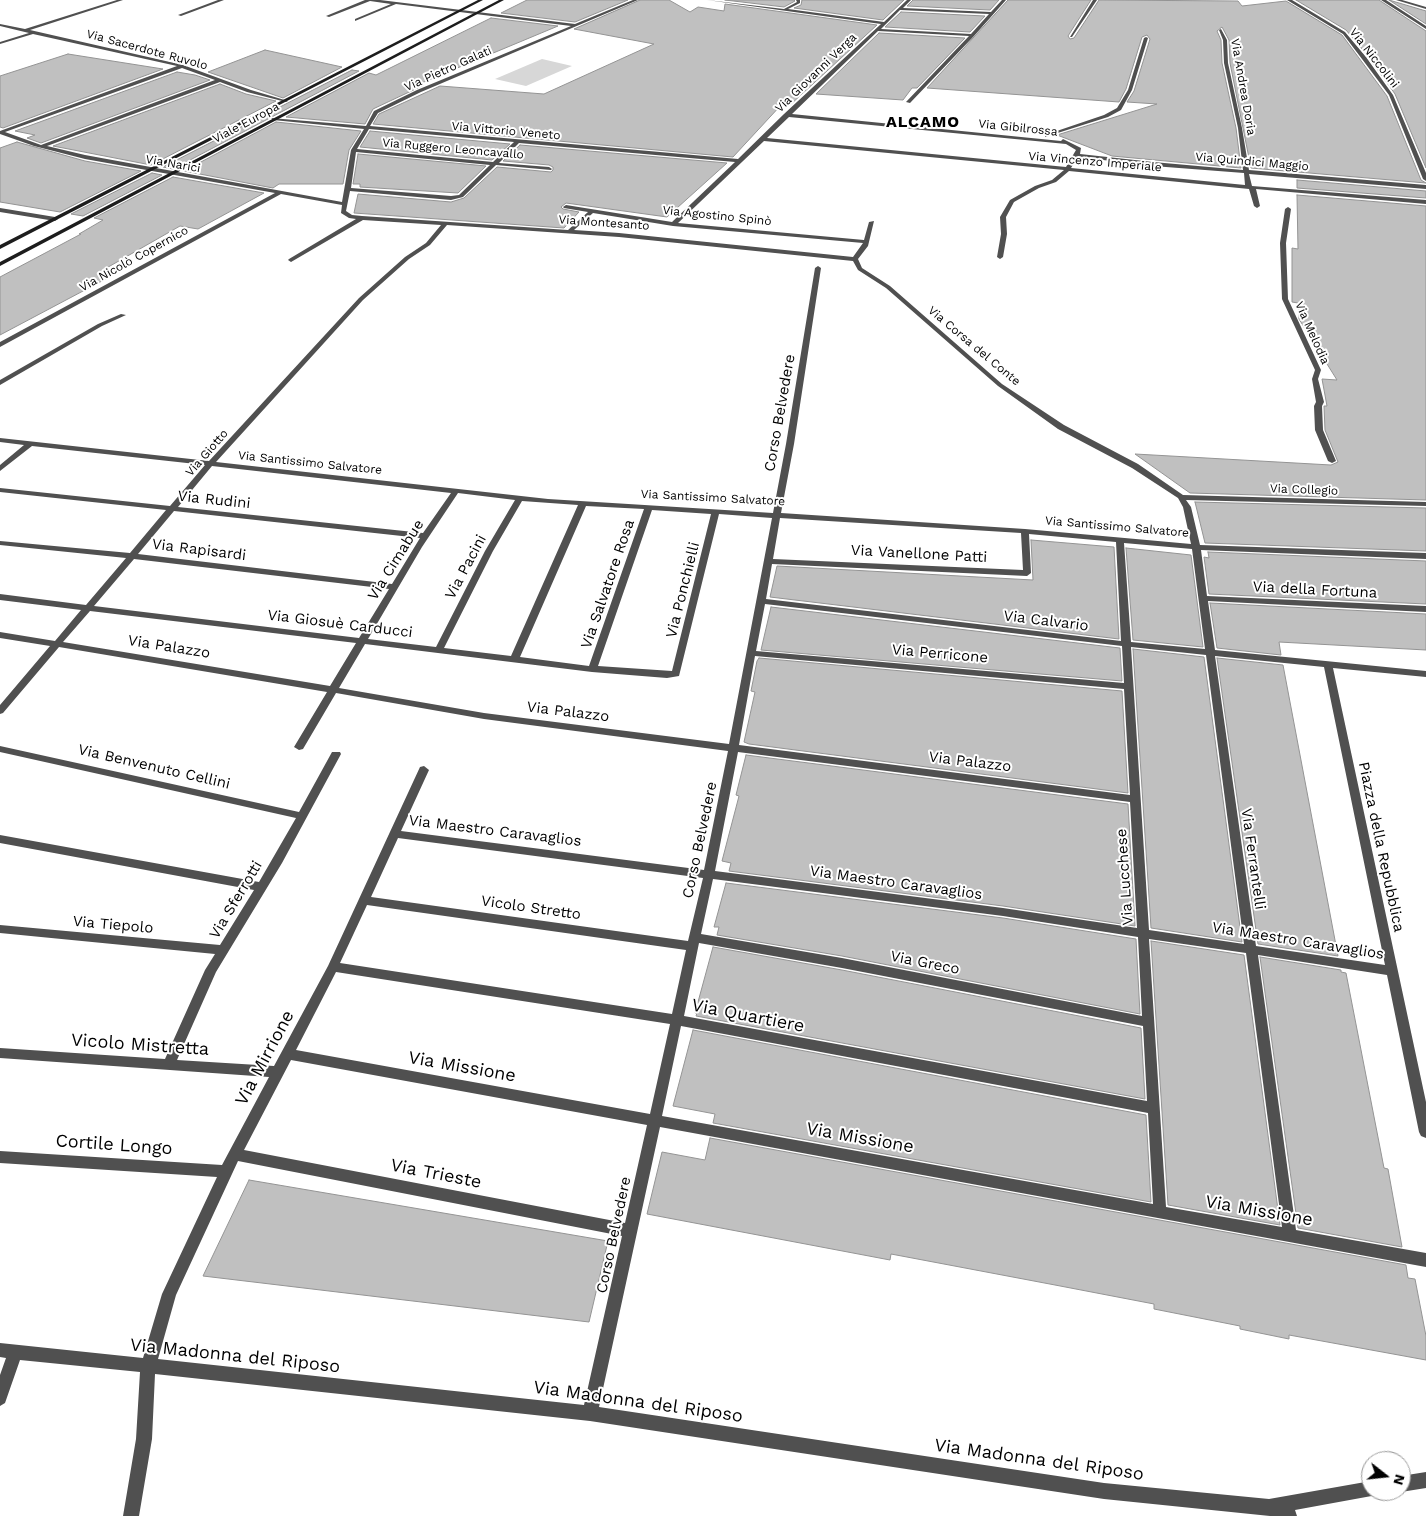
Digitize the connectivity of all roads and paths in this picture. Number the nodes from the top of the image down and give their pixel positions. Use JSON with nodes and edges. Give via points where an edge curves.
{"nodes":[{"id":1,"x":121,"y":0,"type":"edge"},
{"id":2,"x":222,"y":0,"type":"edge"},
{"id":3,"x":369,"y":0,"type":"edge"},
{"id":4,"x":481,"y":0,"type":"edge"},
{"id":5,"x":502,"y":0,"type":"edge"},
{"id":6,"x":636,"y":0,"type":"edge"},
{"id":7,"x":709,"y":0,"type":"edge"},
{"id":8,"x":798,"y":0,"type":"edge"},
{"id":9,"x":909,"y":0,"type":"edge"},
{"id":10,"x":1004,"y":0,"type":"edge"},
{"id":11,"x":1095,"y":0,"type":"edge"},
{"id":12,"x":1290,"y":0,"type":"edge"},
{"id":13,"x":1383,"y":0,"type":"edge"},
{"id":14,"x":1398,"y":0,"type":"edge"},
{"id":15,"x":395,"y":3,"type":"junction"},
{"id":16,"x":1426,"y":8,"type":"edge"},
{"id":17,"x":899,"y":9,"type":"junction"},
{"id":18,"x":784,"y":10,"type":"junction"},
{"id":19,"x":460,"y":11,"type":"junction"},
{"id":20,"x":477,"y":13,"type":"junction"},
{"id":21,"x":993,"y":13,"type":"junction"},
{"id":22,"x":180,"y":15,"type":"dead end"},
{"id":23,"x":328,"y":16,"type":"dead end"},
{"id":24,"x":356,"y":20,"type":"dead end"},
{"id":25,"x":884,"y":23,"type":"junction"},
{"id":26,"x":0,"y":25,"type":"edge"},
{"id":27,"x":574,"y":26,"type":"junction"},
{"id":28,"x":1426,"y":28,"type":"edge"},
{"id":29,"x":876,"y":30,"type":"junction"},
{"id":30,"x":1221,"y":30,"type":"dead end"},
{"id":31,"x":25,"y":31,"type":"junction"},
{"id":32,"x":33,"y":32,"type":"junction"},
{"id":33,"x":973,"y":35,"type":"junction"},
{"id":34,"x":1071,"y":36,"type":"dead end"},
{"id":35,"x":1146,"y":38,"type":"dead end"},
{"id":36,"x":0,"y":43,"type":"edge"},
{"id":37,"x":181,"y":66,"type":"junction"},
{"id":38,"x":220,"y":80,"type":"junction"},
{"id":39,"x":286,"y":102,"type":"junction"},
{"id":40,"x":908,"y":102,"type":"dead end"},
{"id":41,"x":786,"y":116,"type":"junction"},
{"id":42,"x":273,"y":119,"type":"junction"},
{"id":43,"x":365,"y":129,"type":"junction"},
{"id":44,"x":1,"y":132,"type":"edge"},
{"id":45,"x":763,"y":139,"type":"junction"},
{"id":46,"x":517,"y":142,"type":"junction"},
{"id":47,"x":1068,"y":143,"type":"junction"},
{"id":48,"x":42,"y":146,"type":"junction"},
{"id":49,"x":354,"y":150,"type":"junction"},
{"id":50,"x":1077,"y":155,"type":"junction"},
{"id":51,"x":738,"y":161,"type":"junction"},
{"id":52,"x":494,"y":164,"type":"junction"},
{"id":53,"x":549,"y":168,"type":"dead end"},
{"id":54,"x":151,"y":170,"type":"junction"},
{"id":55,"x":1067,"y":170,"type":"junction"},
{"id":56,"x":1246,"y":172,"type":"junction"},
{"id":57,"x":172,"y":174,"type":"junction"},
{"id":58,"x":1426,"y":179,"type":"edge"},
{"id":59,"x":1250,"y":187,"type":"junction"},
{"id":60,"x":1426,"y":187,"type":"edge"},
{"id":61,"x":348,"y":189,"type":"junction"},
{"id":62,"x":279,"y":192,"type":"junction"},
{"id":63,"x":1426,"y":202,"type":"edge"},
{"id":64,"x":345,"y":204,"type":"junction"},
{"id":65,"x":1257,"y":206,"type":"dead end"},
{"id":66,"x":566,"y":207,"type":"dead end"},
{"id":67,"x":1288,"y":209,"type":"dead end"},
{"id":68,"x":0,"y":210,"type":"edge"},
{"id":69,"x":592,"y":211,"type":"junction"},
{"id":70,"x":362,"y":218,"type":"junction"},
{"id":71,"x":55,"y":219,"type":"junction"},
{"id":72,"x":872,"y":222,"type":"dead end"},
{"id":73,"x":445,"y":224,"type":"junction"},
{"id":74,"x":673,"y":224,"type":"junction"},
{"id":75,"x":568,"y":232,"type":"junction"},
{"id":76,"x":866,"y":242,"type":"junction"},
{"id":77,"x":0,"y":247,"type":"edge"},
{"id":78,"x":1000,"y":257,"type":"dead end"},
{"id":79,"x":855,"y":259,"type":"junction"},
{"id":80,"x":290,"y":260,"type":"dead end"},
{"id":81,"x":0,"y":264,"type":"edge"},
{"id":82,"x":818,"y":268,"type":"dead end"},
{"id":83,"x":123,"y":315,"type":"dead end"},
{"id":84,"x":0,"y":345,"type":"edge"},
{"id":85,"x":0,"y":383,"type":"edge"},
{"id":86,"x":0,"y":440,"type":"edge"},
{"id":87,"x":30,"y":444,"type":"junction"},
{"id":88,"x":1332,"y":462,"type":"dead end"},
{"id":89,"x":210,"y":464,"type":"junction"},
{"id":90,"x":0,"y":469,"type":"edge"},
{"id":91,"x":0,"y":490,"type":"edge"},
{"id":92,"x":456,"y":491,"type":"junction"},
{"id":93,"x":1181,"y":497,"type":"junction"},
{"id":94,"x":520,"y":498,"type":"junction"},
{"id":95,"x":582,"y":503,"type":"junction"},
{"id":96,"x":1426,"y":504,"type":"edge"},
{"id":97,"x":649,"y":507,"type":"junction"},
{"id":98,"x":172,"y":510,"type":"junction"},
{"id":99,"x":716,"y":511,"type":"junction"},
{"id":100,"x":776,"y":515,"type":"junction"},
{"id":101,"x":1025,"y":531,"type":"junction"},
{"id":102,"x":426,"y":536,"type":"junction"},
{"id":103,"x":1120,"y":540,"type":"junction"},
{"id":104,"x":0,"y":543,"type":"edge"},
{"id":105,"x":1196,"y":547,"type":"junction"},
{"id":106,"x":134,"y":556,"type":"junction"},
{"id":107,"x":1426,"y":556,"type":"edge"},
{"id":108,"x":768,"y":561,"type":"junction"},
{"id":109,"x":394,"y":588,"type":"junction"},
{"id":110,"x":0,"y":597,"type":"edge"},
{"id":111,"x":1203,"y":598,"type":"junction"},
{"id":112,"x":760,"y":601,"type":"junction"},
{"id":113,"x":89,"y":609,"type":"junction"},
{"id":114,"x":1426,"y":609,"type":"edge"},
{"id":115,"x":0,"y":635,"type":"edge"},
{"id":116,"x":362,"y":640,"type":"junction"},
{"id":117,"x":1126,"y":644,"type":"junction"},
{"id":118,"x":58,"y":645,"type":"junction"},
{"id":119,"x":438,"y":650,"type":"junction"},
{"id":120,"x":750,"y":653,"type":"junction"},
{"id":121,"x":1210,"y":653,"type":"junction"},
{"id":122,"x":514,"y":660,"type":"junction"},
{"id":123,"x":1328,"y":664,"type":"junction"},
{"id":124,"x":592,"y":670,"type":"junction"},
{"id":125,"x":676,"y":674,"type":"joint"},
{"id":126,"x":1426,"y":674,"type":"edge"},
{"id":127,"x":1128,"y":686,"type":"junction"},
{"id":128,"x":333,"y":690,"type":"junction"},
{"id":129,"x":0,"y":711,"type":"edge"},
{"id":130,"x":299,"y":747,"type":"dead end"},
{"id":131,"x":734,"y":747,"type":"junction"},
{"id":132,"x":0,"y":749,"type":"edge"},
{"id":133,"x":336,"y":754,"type":"dead end"},
{"id":134,"x":424,"y":770,"type":"dead end"},
{"id":135,"x":1135,"y":799,"type":"junction"},
{"id":136,"x":302,"y":816,"type":"junction"},
{"id":137,"x":395,"y":834,"type":"junction"},
{"id":138,"x":0,"y":839,"type":"edge"},
{"id":139,"x":709,"y":873,"type":"junction"},
{"id":140,"x":261,"y":887,"type":"junction"},
{"id":141,"x":364,"y":900,"type":"junction"},
{"id":142,"x":0,"y":929,"type":"edge"},
{"id":143,"x":1143,"y":932,"type":"junction"},
{"id":144,"x":694,"y":942,"type":"junction"},
{"id":145,"x":1250,"y":949,"type":"junction"},
{"id":146,"x":224,"y":950,"type":"junction"},
{"id":147,"x":333,"y":967,"type":"junction"},
{"id":148,"x":1392,"y":971,"type":"junction"},
{"id":149,"x":676,"y":1020,"type":"junction"},
{"id":150,"x":1149,"y":1022,"type":"junction"},
{"id":151,"x":0,"y":1053,"type":"edge"},
{"id":152,"x":288,"y":1054,"type":"junction"},
{"id":153,"x":168,"y":1065,"type":"junction"},
{"id":154,"x":278,"y":1072,"type":"junction"},
{"id":155,"x":1154,"y":1108,"type":"junction"},
{"id":156,"x":655,"y":1121,"type":"junction"},
{"id":157,"x":1426,"y":1132,"type":"edge"},
{"id":158,"x":235,"y":1154,"type":"junction"},
{"id":159,"x":0,"y":1156,"type":"edge"},
{"id":160,"x":226,"y":1171,"type":"junction"},
{"id":161,"x":1160,"y":1212,"type":"junction"},
{"id":162,"x":631,"y":1231,"type":"junction"},
{"id":163,"x":1290,"y":1235,"type":"junction"},
{"id":164,"x":1426,"y":1260,"type":"edge"},
{"id":165,"x":8,"y":1351,"type":"edge"},
{"id":166,"x":148,"y":1367,"type":"junction"},
{"id":167,"x":0,"y":1398,"type":"edge"},
{"id":168,"x":590,"y":1413,"type":"junction"},
{"id":169,"x":1426,"y":1480,"type":"edge"},
{"id":170,"x":1411,"y":1482,"type":"edge"},
{"id":171,"x":1361,"y":1491,"type":"edge"},
{"id":172,"x":1269,"y":1507,"type":"junction"},
{"id":173,"x":1239,"y":1510,"type":"edge"},
{"id":174,"x":131,"y":1516,"type":"edge"},
{"id":175,"x":1290,"y":1516,"type":"edge"}],
"edges":[{"from":1,"to":31,"type":"street"},
{"from":2,"to":22,"type":"street"},
{"from":3,"to":15,"type":"street"},
{"from":3,"to":23,"type":"street"},
{"from":4,"to":19,"type":"street","name":"Viale Europa"},
{"from":5,"to":20,"type":"street","name":"Viale Europa"},
{"from":6,"to":27,"type":"street","name":"Via Pietro Galati"},
{"from":7,"to":18,"type":"street"},
{"from":8,"to":18,"type":"street"},
{"from":9,"to":17,"type":"street","name":"Via Giovanni Verga"},
{"from":10,"to":21,"type":"street"},
{"from":11,"to":34,"type":"street"},
{"from":12,"to":58,"type":"street","name":"Via Niccolini","via":[[1344,33],[1364,58],[1391,95]]},
{"from":13,"to":28,"type":"street"},
{"from":14,"to":16,"type":"street"},
{"from":15,"to":19,"type":"street"},
{"from":15,"to":24,"type":"street"},
{"from":17,"to":21,"type":"street"},
{"from":17,"to":25,"type":"street","name":"Via Giovanni Verga"},
{"from":18,"to":25,"type":"street"},
{"from":19,"to":20,"type":"street"},
{"from":19,"to":39,"type":"street","name":"Viale Europa"},
{"from":20,"to":27,"type":"street"},
{"from":20,"to":42,"type":"street","name":"Viale Europa"},
{"from":21,"to":33,"type":"street"},
{"from":25,"to":29,"type":"street","name":"Via Giovanni Verga"},
{"from":26,"to":31,"type":"street","name":"Via Sacerdote Ruvolo"},
{"from":27,"to":43,"type":"street","name":"Via Pietro Galati","via":[[376,112]]},
{"from":29,"to":33,"type":"street"},
{"from":29,"to":41,"type":"street","name":"Via Giovanni Verga"},
{"from":30,"to":56,"type":"street","name":"Via Andrea Doria"},
{"from":31,"to":32,"type":"street","name":"Via Sacerdote Ruvolo"},
{"from":32,"to":36,"type":"street"},
{"from":32,"to":37,"type":"street","name":"Via Sacerdote Ruvolo"},
{"from":33,"to":40,"type":"street"},
{"from":35,"to":47,"type":"street","via":[[1130,90],[1120,109],[1047,136]]},
{"from":37,"to":38,"type":"street","name":"Via Sacerdote Ruvolo"},
{"from":37,"to":44,"type":"street"},
{"from":38,"to":39,"type":"street","name":"Via Sacerdote Ruvolo"},
{"from":38,"to":48,"type":"street"},
{"from":39,"to":54,"type":"street","name":"Viale Europa"},
{"from":41,"to":45,"type":"street","name":"Via Giovanni Verga"},
{"from":41,"to":47,"type":"street","name":"Via Gibilrossa"},
{"from":42,"to":43,"type":"street","name":"Via Vittorio Veneto"},
{"from":42,"to":57,"type":"street","name":"Viale Europa"},
{"from":43,"to":46,"type":"street","name":"Via Vittorio Veneto"},
{"from":43,"to":49,"type":"street","name":"Via Pietro Galati"},
{"from":44,"to":48,"type":"street","name":"Via Narici"},
{"from":45,"to":51,"type":"street","name":"Via Giovanni Verga"},
{"from":45,"to":55,"type":"street","name":"Via Vincenzo Imperiale"},
{"from":46,"to":51,"type":"street","name":"Via Vittorio Veneto"},
{"from":46,"to":52,"type":"street"},
{"from":47,"to":50,"type":"street","via":[[1079,149]]},
{"from":48,"to":54,"type":"street","name":"Via Narici"},
{"from":49,"to":52,"type":"street","name":"Via Ruggero Leoncavallo"},
{"from":49,"to":61,"type":"street","name":"Via Pietro Galati"},
{"from":50,"to":55,"type":"street"},
{"from":50,"to":56,"type":"street","name":"Via Quindici Maggio"},
{"from":51,"to":74,"type":"street","name":"Via Giovanni Verga"},
{"from":52,"to":53,"type":"street","name":"Via Ruggero Leoncavallo"},
{"from":52,"to":61,"type":"street","via":[[461,196],[451,198]]},
{"from":54,"to":57,"type":"street","name":"Via Narici"},
{"from":54,"to":71,"type":"street","name":"Viale Europa"},
{"from":55,"to":59,"type":"street","name":"Via Vincenzo Imperiale"},
{"from":55,"to":78,"type":"street","via":[[1054,181],[1012,201],[1003,217]]},
{"from":56,"to":59,"type":"street","name":"Via Andrea Doria"},
{"from":56,"to":60,"type":"street","name":"Via Quindici Maggio"},
{"from":57,"to":62,"type":"street","name":"Via Narici"},
{"from":57,"to":81,"type":"street","name":"Viale Europa"},
{"from":59,"to":63,"type":"street","name":"Via Vincenzo Imperiale"},
{"from":59,"to":65,"type":"street","name":"Via Andrea Doria"},
{"from":61,"to":64,"type":"street","name":"Via Pietro Galati"},
{"from":62,"to":64,"type":"street","name":"Via Narici"},
{"from":62,"to":84,"type":"street","name":"Via Nicolò Copernico"},
{"from":64,"to":70,"type":"street","name":"Via Montesanto","via":[[343,212]]},
{"from":66,"to":69,"type":"street","name":"Via Agostino Spinò"},
{"from":67,"to":88,"type":"street","name":"Via Melodia","via":[[1282,243],[1285,299],[1318,370],[1315,379],[1320,402],[1319,430]]},
{"from":68,"to":71,"type":"street"},
{"from":69,"to":74,"type":"street","name":"Via Agostino Spinò"},
{"from":69,"to":75,"type":"street"},
{"from":70,"to":73,"type":"street","name":"Via Montesanto"},
{"from":70,"to":80,"type":"street"},
{"from":71,"to":77,"type":"street","name":"Viale Europa"},
{"from":72,"to":76,"type":"street"},
{"from":73,"to":75,"type":"street","name":"Via Montesanto"},
{"from":73,"to":89,"type":"street","name":"Via Giotto","via":[[428,244],[361,300]]},
{"from":74,"to":76,"type":"street","name":"Via Agostino Spinò"},
{"from":75,"to":79,"type":"street","name":"Via Montesanto"},
{"from":76,"to":79,"type":"street"},
{"from":79,"to":93,"type":"street","name":"Via Corsa del Conte","via":[[860,269],[888,287],[1000,385],[1061,426],[1136,466]]},
{"from":82,"to":100,"type":"street","name":"Corso Belvedere"},
{"from":83,"to":85,"type":"street","via":[[100,324]]},
{"from":86,"to":87,"type":"street","name":"Via Santissimo Salvatore"},
{"from":87,"to":89,"type":"street","name":"Via Santissimo Salvatore"},
{"from":87,"to":90,"type":"street"},
{"from":89,"to":92,"type":"street","name":"Via Santissimo Salvatore"},
{"from":89,"to":98,"type":"street","name":"Via Giotto"},
{"from":91,"to":98,"type":"street","name":"Via Rudini"},
{"from":92,"to":94,"type":"street","name":"Via Santissimo Salvatore"},
{"from":92,"to":102,"type":"street","name":"Via Cimabue"},
{"from":93,"to":96,"type":"street","name":"Via Collegio"},
{"from":93,"to":105,"type":"street"},
{"from":94,"to":95,"type":"street","name":"Via Santissimo Salvatore"},
{"from":94,"to":119,"type":"street","name":"Via Pacini"},
{"from":95,"to":97,"type":"street","name":"Via Santissimo Salvatore"},
{"from":95,"to":122,"type":"street"},
{"from":97,"to":99,"type":"street","name":"Via Santissimo Salvatore"},
{"from":97,"to":124,"type":"street","name":"Via Salvatore Rosa"},
{"from":98,"to":102,"type":"street","name":"Via Rudini"},
{"from":98,"to":106,"type":"street","name":"Via Giotto"},
{"from":99,"to":100,"type":"street","name":"Via Santissimo Salvatore"},
{"from":99,"to":125,"type":"street","name":"Via Ponchielli"},
{"from":100,"to":101,"type":"street","name":"Via Santissimo Salvatore"},
{"from":100,"to":108,"type":"street","name":"Corso Belvedere"},
{"from":101,"to":103,"type":"street","name":"Via Santissimo Salvatore"},
{"from":101,"to":108,"type":"street","name":"Via Vanellone Patti","via":[[1027,573]]},
{"from":102,"to":109,"type":"street","name":"Via Cimabue"},
{"from":103,"to":105,"type":"street","name":"Via Santissimo Salvatore"},
{"from":103,"to":117,"type":"street","name":"Via Lucchese"},
{"from":104,"to":106,"type":"street","name":"Via Rapisardi"},
{"from":105,"to":107,"type":"street","name":"Via Santissimo Salvatore"},
{"from":105,"to":111,"type":"street","name":"Via Ferrantelli"},
{"from":106,"to":109,"type":"street","name":"Via Rapisardi"},
{"from":106,"to":113,"type":"street","name":"Via Giotto"},
{"from":108,"to":112,"type":"street","name":"Corso Belvedere"},
{"from":109,"to":116,"type":"street","name":"Via Cimabue"},
{"from":110,"to":113,"type":"street","name":"Via Giosuè Carducci"},
{"from":111,"to":114,"type":"street","name":"Via della Fortuna"},
{"from":111,"to":121,"type":"street","name":"Via Ferrantelli"},
{"from":112,"to":117,"type":"street","name":"Via Calvario"},
{"from":112,"to":120,"type":"street","name":"Corso Belvedere"},
{"from":113,"to":116,"type":"street","name":"Via Giosuè Carducci"},
{"from":113,"to":118,"type":"street","name":"Via Giotto"},
{"from":115,"to":118,"type":"street","name":"Via Palazzo"},
{"from":116,"to":119,"type":"street","name":"Via Giosuè Carducci"},
{"from":116,"to":128,"type":"street","name":"Via Cimabue"},
{"from":117,"to":121,"type":"street","name":"Via Calvario"},
{"from":117,"to":127,"type":"street","name":"Via Lucchese"},
{"from":118,"to":128,"type":"street","name":"Via Palazzo"},
{"from":118,"to":129,"type":"street","name":"Via Giotto"},
{"from":119,"to":122,"type":"street","name":"Via Giosuè Carducci"},
{"from":120,"to":127,"type":"street","name":"Via Perricone"},
{"from":120,"to":131,"type":"street","name":"Corso Belvedere"},
{"from":121,"to":123,"type":"street","name":"Via Calvario"},
{"from":121,"to":145,"type":"street","name":"Via Ferrantelli"},
{"from":122,"to":124,"type":"street","name":"Via Giosuè Carducci"},
{"from":123,"to":126,"type":"street"},
{"from":123,"to":148,"type":"street","name":"Piazza della Repubblica"},
{"from":124,"to":125,"type":"street","name":"Via Giosuè Carducci"},
{"from":127,"to":135,"type":"street","name":"Via Lucchese"},
{"from":128,"to":130,"type":"street","name":"Via Cimabue"},
{"from":128,"to":131,"type":"street","name":"Via Palazzo","via":[[484,716]]},
{"from":131,"to":135,"type":"street","name":"Via Palazzo"},
{"from":131,"to":139,"type":"street","name":"Corso Belvedere"},
{"from":132,"to":136,"type":"street","name":"Via Benvenuto Cellini"},
{"from":133,"to":136,"type":"street","name":"Via Sferrotti"},
{"from":134,"to":137,"type":"street","name":"Via Mirrione"},
{"from":135,"to":143,"type":"street","name":"Via Lucchese"},
{"from":136,"to":140,"type":"street","name":"Via Sferrotti"},
{"from":137,"to":139,"type":"street","name":"Via Maestro Caravaglios"},
{"from":137,"to":141,"type":"street","name":"Via Mirrione"},
{"from":138,"to":140,"type":"street"},
{"from":139,"to":143,"type":"street","name":"Via Maestro Caravaglios"},
{"from":139,"to":144,"type":"street","name":"Corso Belvedere"},
{"from":140,"to":146,"type":"street","name":"Via Sferrotti"},
{"from":141,"to":144,"type":"street","name":"Vicolo Stretto"},
{"from":141,"to":147,"type":"street","name":"Via Mirrione"},
{"from":142,"to":146,"type":"street","name":"Via Tiepolo"},
{"from":143,"to":145,"type":"street","name":"Via Maestro Caravaglios"},
{"from":143,"to":150,"type":"street","name":"Via Lucchese"},
{"from":144,"to":149,"type":"street","name":"Corso Belvedere"},
{"from":144,"to":150,"type":"street","name":"Via Greco","via":[[842,963]]},
{"from":145,"to":148,"type":"street","name":"Via Maestro Caravaglios"},
{"from":145,"to":163,"type":"street","name":"Via Ferrantelli"},
{"from":146,"to":153,"type":"street","name":"Via Sferrotti","via":[[211,970]]},
{"from":147,"to":149,"type":"street","name":"Via Quartiere"},
{"from":147,"to":152,"type":"street","name":"Via Mirrione"},
{"from":148,"to":157,"type":"street","name":"Piazza della Repubblica"},
{"from":149,"to":155,"type":"street","name":"Via Quartiere"},
{"from":149,"to":156,"type":"street","name":"Corso Belvedere"},
{"from":150,"to":155,"type":"street","name":"Via Lucchese"},
{"from":151,"to":153,"type":"street","name":"Vicolo Mistretta"},
{"from":152,"to":154,"type":"street","name":"Via Mirrione"},
{"from":152,"to":156,"type":"street","name":"Via Missione"},
{"from":153,"to":154,"type":"street","name":"Vicolo Mistretta"},
{"from":154,"to":158,"type":"street","name":"Via Mirrione"},
{"from":155,"to":161,"type":"street","name":"Via Lucchese"},
{"from":156,"to":161,"type":"street","name":"Via Missione"},
{"from":156,"to":162,"type":"street","name":"Corso Belvedere"},
{"from":158,"to":160,"type":"street","name":"Via Mirrione"},
{"from":158,"to":162,"type":"street","name":"Via Trieste"},
{"from":159,"to":160,"type":"street","name":"Cortile Longo"},
{"from":160,"to":166,"type":"street","name":"Via Mirrione","via":[[169,1294]]},
{"from":161,"to":163,"type":"street","name":"Via Missione"},
{"from":162,"to":168,"type":"street","name":"Corso Belvedere"},
{"from":163,"to":164,"type":"street","name":"Via Missione"},
{"from":165,"to":166,"type":"street","name":"Via Madonna del Riposo"},
{"from":165,"to":167,"type":"street"},
{"from":166,"to":168,"type":"street","name":"Via Madonna del Riposo"},
{"from":166,"to":174,"type":"street","name":"Via Mirrione","via":[[144,1438]]},
{"from":168,"to":173,"type":"street","name":"Via Madonna del Riposo"},
{"from":169,"to":170,"type":"street"},
{"from":171,"to":172,"type":"street"},
{"from":172,"to":173,"type":"street","name":"Via Madonna del Riposo"},
{"from":172,"to":175,"type":"street"}]}
